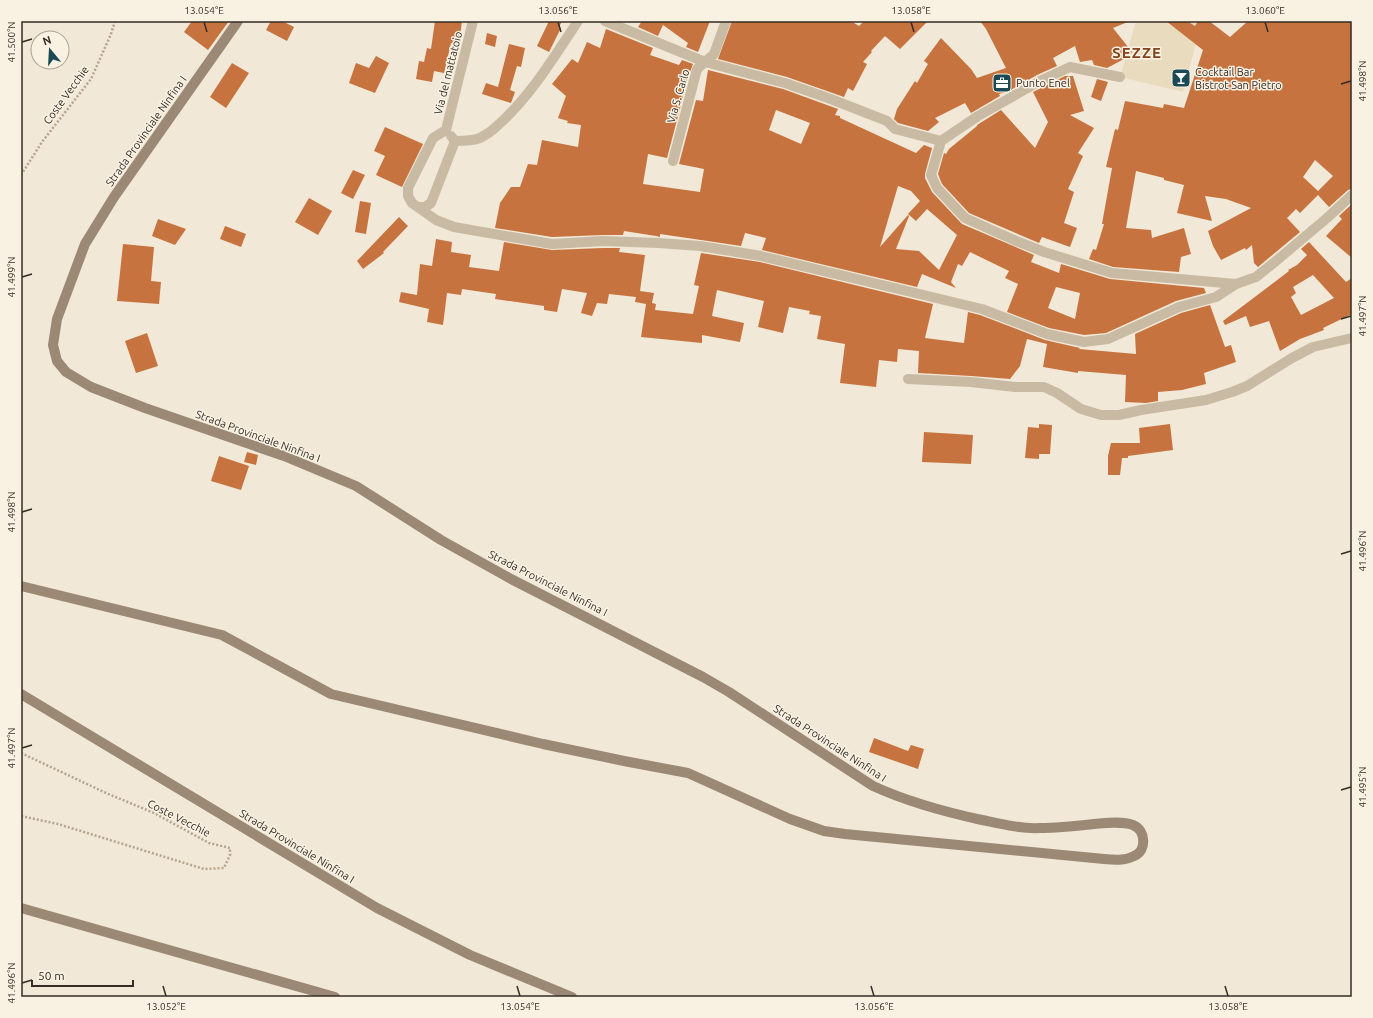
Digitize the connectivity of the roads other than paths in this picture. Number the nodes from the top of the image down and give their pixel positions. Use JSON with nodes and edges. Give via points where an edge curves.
{"nodes":[{"id":1,"x":238,"y":21,"type":"edge"},
{"id":2,"x":473,"y":21,"type":"edge"},
{"id":3,"x":578,"y":21,"type":"edge"},
{"id":4,"x":605,"y":21,"type":"edge"},
{"id":5,"x":726,"y":21,"type":"edge"},
{"id":6,"x":705,"y":62,"type":"junction"},
{"id":7,"x":1120,"y":76,"type":"dead end"},
{"id":8,"x":446,"y":130,"type":"junction"},
{"id":9,"x":455,"y":141,"type":"junction"},
{"id":10,"x":941,"y":141,"type":"junction"},
{"id":11,"x":673,"y":161,"type":"dead end"},
{"id":12,"x":1352,"y":195,"type":"edge"},
{"id":13,"x":419,"y":207,"type":"junction"},
{"id":14,"x":1236,"y":284,"type":"junction"},
{"id":15,"x":1352,"y":338,"type":"edge"},
{"id":16,"x":908,"y":379,"type":"dead end"},
{"id":17,"x":21,"y":586,"type":"edge"},
{"id":18,"x":21,"y":694,"type":"edge"},
{"id":19,"x":21,"y":908,"type":"edge"},
{"id":20,"x":335,"y":997,"type":"edge"},
{"id":21,"x":572,"y":997,"type":"edge"}],
"edges":[{"from":1,"to":17,"type":"street","name":"Strada Provinciale Ninfina I","via":[[114,197],[85,244],[54,332],[55,356],[66,372],[98,390],[284,456],[356,486],[441,540],[511,579],[716,684],[873,786],[897,797],[948,813],[1022,827],[1126,823],[1142,832],[1143,847],[1135,856],[1112,860],[824,831],[790,819],[688,773],[543,744],[331,694],[222,635]]},
{"from":2,"to":8,"type":"street","name":"Via del mattatoio"},
{"from":3,"to":9,"type":"street","via":[[512,113],[488,134],[472,140]]},
{"from":4,"to":6,"type":"street"},
{"from":5,"to":6,"type":"street","name":"Via S. Carlo","via":[[714,54]]},
{"from":6,"to":10,"type":"street","via":[[785,83],[886,122],[895,129]]},
{"from":6,"to":11,"type":"street","name":"Via S. Carlo","via":[[697,69]]},
{"from":7,"to":10,"type":"street","via":[[1070,67],[978,116]]},
{"from":8,"to":9,"type":"street"},
{"from":8,"to":13,"type":"street","via":[[434,138],[408,188],[408,196],[412,203]]},
{"from":9,"to":13,"type":"street","via":[[431,203],[426,207]]},
{"from":10,"to":14,"type":"street","via":[[931,175],[937,188],[965,218],[1044,252],[1112,273]]},
{"from":12,"to":14,"type":"street","via":[[1276,262],[1256,277]]},
{"from":13,"to":14,"type":"street","via":[[436,220],[454,227],[552,244],[603,240],[659,243],[700,246],[761,256],[956,302],[982,309],[1047,334],[1084,342],[1108,339],[1179,307],[1216,297]]},
{"from":15,"to":16,"type":"street","via":[[1313,347],[1247,386],[1232,392],[1206,400],[1119,415],[1101,415],[1081,409],[1044,387]]},
{"from":18,"to":21,"type":"street","name":"Strada Provinciale Ninfina I","via":[[376,908],[470,955]]},
{"from":19,"to":20,"type":"street"}]}
